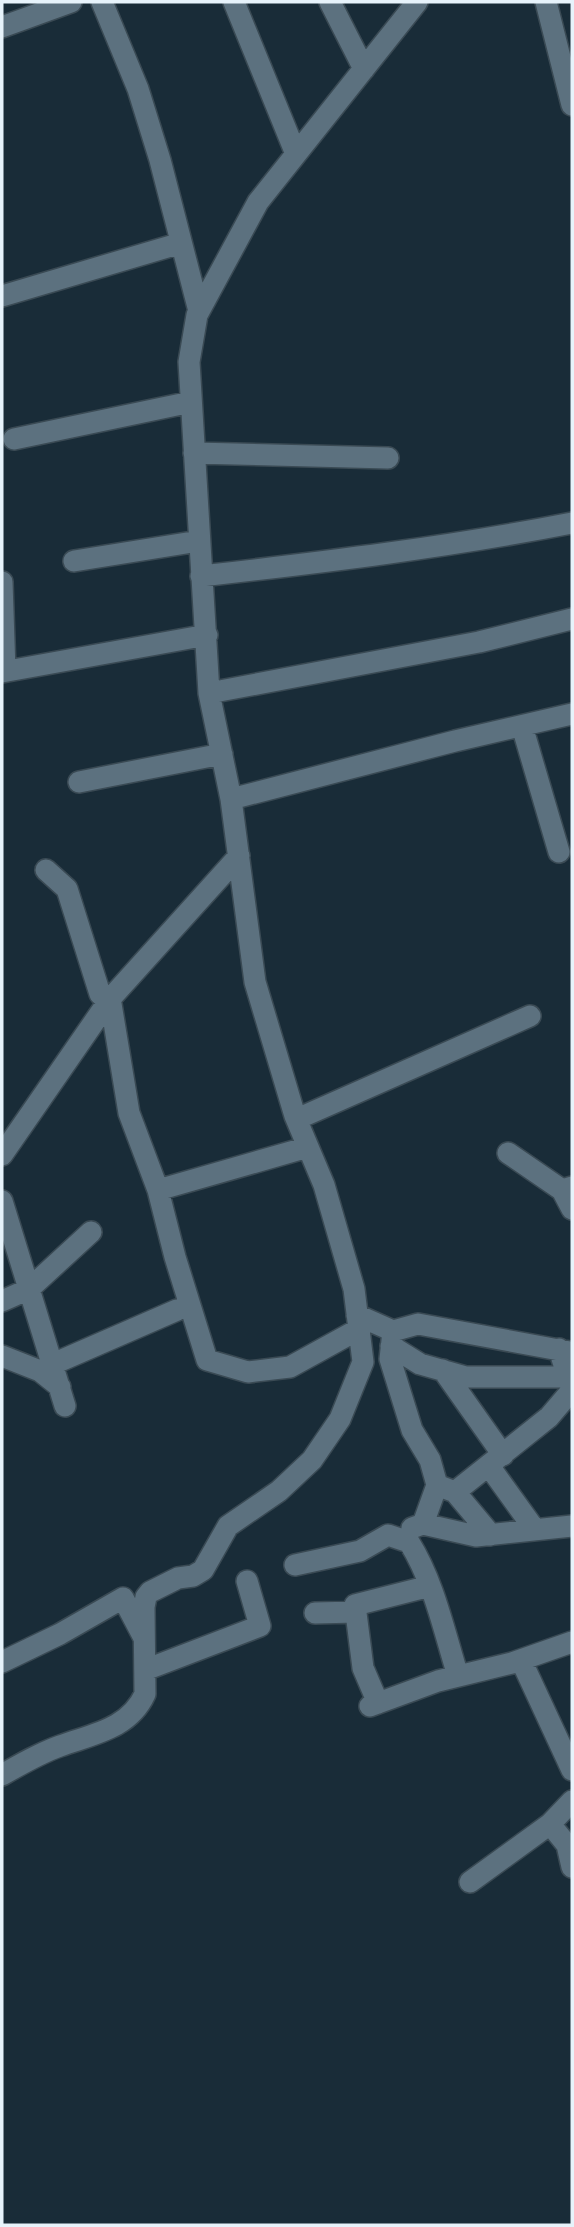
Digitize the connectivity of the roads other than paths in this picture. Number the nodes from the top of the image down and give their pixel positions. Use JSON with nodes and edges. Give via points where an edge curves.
{"nodes":[{"id":1,"x":71,"y":2,"type":"edge"},
{"id":2,"x":102,"y":2,"type":"edge"},
{"id":3,"x":234,"y":2,"type":"edge"},
{"id":4,"x":330,"y":2,"type":"edge"},
{"id":5,"x":417,"y":2,"type":"edge"},
{"id":6,"x":547,"y":2,"type":"edge"},
{"id":7,"x":2,"y":27,"type":"edge"},
{"id":8,"x":364,"y":69,"type":"junction"},
{"id":9,"x":572,"y":105,"type":"edge"},
{"id":10,"x":296,"y":154,"type":"junction"},
{"id":11,"x":181,"y":243,"type":"junction"},
{"id":12,"x":2,"y":296,"type":"edge"},
{"id":13,"x":200,"y":311,"type":"junction"},
{"id":14,"x":191,"y":402,"type":"junction"},
{"id":15,"x":14,"y":439,"type":"dead end"},
{"id":16,"x":194,"y":453,"type":"junction"},
{"id":17,"x":388,"y":458,"type":"dead end"},
{"id":18,"x":572,"y":523,"type":"edge"},
{"id":19,"x":199,"y":541,"type":"junction"},
{"id":20,"x":74,"y":561,"type":"dead end"},
{"id":21,"x":201,"y":576,"type":"junction"},
{"id":22,"x":2,"y":582,"type":"edge"},
{"id":23,"x":572,"y":619,"type":"edge"},
{"id":24,"x":207,"y":635,"type":"junction"},
{"id":25,"x":3,"y":672,"type":"edge"},
{"id":26,"x":209,"y":693,"type":"junction"},
{"id":27,"x":572,"y":714,"type":"edge"},
{"id":28,"x":522,"y":726,"type":"junction"},
{"id":29,"x":222,"y":754,"type":"junction"},
{"id":30,"x":79,"y":782,"type":"dead end"},
{"id":31,"x":231,"y":799,"type":"junction"},
{"id":32,"x":559,"y":852,"type":"dead end"},
{"id":33,"x":239,"y":856,"type":"junction"},
{"id":34,"x":46,"y":870,"type":"dead end"},
{"id":35,"x":108,"y":1002,"type":"junction"},
{"id":36,"x":530,"y":1016,"type":"dead end"},
{"id":37,"x":296,"y":1119,"type":"junction"},
{"id":38,"x":308,"y":1147,"type":"junction"},
{"id":39,"x":508,"y":1153,"type":"dead end"},
{"id":40,"x":2,"y":1156,"type":"edge"},
{"id":41,"x":567,"y":1189,"type":"edge"},
{"id":42,"x":158,"y":1190,"type":"junction"},
{"id":43,"x":2,"y":1201,"type":"edge"},
{"id":44,"x":572,"y":1209,"type":"edge"},
{"id":45,"x":91,"y":1232,"type":"dead end"},
{"id":46,"x":29,"y":1289,"type":"junction"},
{"id":47,"x":2,"y":1301,"type":"edge"},
{"id":48,"x":177,"y":1310,"type":"dead end"},
{"id":49,"x":358,"y":1322,"type":"junction"},
{"id":50,"x":392,"y":1338,"type":"junction"},
{"id":51,"x":566,"y":1351,"type":"edge"},
{"id":52,"x":2,"y":1356,"type":"edge"},
{"id":53,"x":53,"y":1364,"type":"junction"},
{"id":54,"x":443,"y":1370,"type":"junction"},
{"id":55,"x":572,"y":1390,"type":"edge"},
{"id":56,"x":496,"y":1461,"type":"junction"},
{"id":57,"x":446,"y":1488,"type":"junction"},
{"id":58,"x":423,"y":1524,"type":"junction"},
{"id":59,"x":572,"y":1525,"type":"edge"},
{"id":60,"x":535,"y":1530,"type":"junction"},
{"id":61,"x":388,"y":1535,"type":"junction"},
{"id":62,"x":491,"y":1535,"type":"junction"},
{"id":63,"x":295,"y":1565,"type":"dead end"},
{"id":64,"x":247,"y":1581,"type":"dead end"},
{"id":65,"x":430,"y":1586,"type":"junction"},
{"id":66,"x":356,"y":1612,"type":"junction"},
{"id":67,"x":315,"y":1613,"type":"dead end"},
{"id":68,"x":144,"y":1638,"type":"junction"},
{"id":69,"x":572,"y":1642,"type":"edge"},
{"id":70,"x":521,"y":1660,"type":"junction"},
{"id":71,"x":2,"y":1662,"type":"edge"},
{"id":72,"x":145,"y":1670,"type":"junction"},
{"id":73,"x":458,"y":1676,"type":"junction"},
{"id":74,"x":572,"y":1770,"type":"edge"},
{"id":75,"x":2,"y":1774,"type":"edge"},
{"id":76,"x":572,"y":1801,"type":"edge"},
{"id":77,"x":550,"y":1824,"type":"junction"},
{"id":78,"x":572,"y":1867,"type":"edge"},
{"id":79,"x":470,"y":1882,"type":"dead end"}],
"edges":[{"from":1,"to":7,"type":"street"},
{"from":2,"to":11,"type":"street","via":[[138,89]]},
{"from":3,"to":10,"type":"street"},
{"from":4,"to":8,"type":"street"},
{"from":5,"to":8,"type":"street"},
{"from":6,"to":9,"type":"street"},
{"from":8,"to":10,"type":"street"},
{"from":10,"to":13,"type":"street","via":[[258,202]]},
{"from":11,"to":12,"type":"street"},
{"from":11,"to":13,"type":"street"},
{"from":13,"to":14,"type":"street","via":[[189,362]]},
{"from":14,"to":15,"type":"street"},
{"from":14,"to":16,"type":"street"},
{"from":16,"to":17,"type":"street"},
{"from":16,"to":19,"type":"street"},
{"from":18,"to":21,"type":"street","via":[[370,556]]},
{"from":19,"to":20,"type":"street"},
{"from":19,"to":21,"type":"street"},
{"from":21,"to":24,"type":"street"},
{"from":22,"to":25,"type":"street"},
{"from":23,"to":26,"type":"street","via":[[479,642]]},
{"from":24,"to":25,"type":"street"},
{"from":24,"to":26,"type":"street"},
{"from":26,"to":29,"type":"street"},
{"from":27,"to":28,"type":"street"},
{"from":28,"to":31,"type":"street"},
{"from":28,"to":32,"type":"street"},
{"from":29,"to":30,"type":"street"},
{"from":29,"to":31,"type":"street"},
{"from":31,"to":33,"type":"street"},
{"from":33,"to":35,"type":"street"},
{"from":33,"to":37,"type":"street","via":[[255,982]]},
{"from":34,"to":35,"type":"street","via":[[67,889],[100,993]]},
{"from":35,"to":40,"type":"street"},
{"from":35,"to":42,"type":"street","via":[[129,1113]]},
{"from":36,"to":37,"type":"street"},
{"from":37,"to":38,"type":"street"},
{"from":38,"to":42,"type":"street"},
{"from":38,"to":49,"type":"street","via":[[324,1185],[354,1289]]},
{"from":39,"to":41,"type":"street"},
{"from":41,"to":44,"type":"street"},
{"from":42,"to":49,"type":"street","via":[[206,1360],[248,1372],[290,1367]]},
{"from":43,"to":46,"type":"street"},
{"from":45,"to":46,"type":"street"},
{"from":46,"to":47,"type":"street"},
{"from":46,"to":53,"type":"street"},
{"from":48,"to":53,"type":"street"},
{"from":49,"to":50,"type":"street"},
{"from":49,"to":68,"type":"street","via":[[363,1362],[340,1419],[312,1460],[279,1492],[228,1526],[203,1570],[150,1592],[144,1607]]},
{"from":50,"to":51,"type":"street","via":[[418,1324]]},
{"from":50,"to":54,"type":"street","via":[[421,1364]]},
{"from":50,"to":57,"type":"street","via":[[390,1359],[412,1430]]},
{"from":51,"to":54,"type":"street","via":[[568,1377],[466,1377]]},
{"from":52,"to":53,"type":"street","via":[[40,1371],[62,1396]]},
{"from":54,"to":56,"type":"street"},
{"from":55,"to":56,"type":"street","via":[[549,1417]]},
{"from":56,"to":57,"type":"street"},
{"from":56,"to":60,"type":"street"},
{"from":57,"to":58,"type":"street"},
{"from":57,"to":62,"type":"street"},
{"from":58,"to":61,"type":"street"},
{"from":58,"to":62,"type":"street"},
{"from":59,"to":60,"type":"street"},
{"from":60,"to":62,"type":"street"},
{"from":61,"to":63,"type":"street","via":[[360,1551]]},
{"from":61,"to":65,"type":"street","via":[[409,1542]]},
{"from":64,"to":72,"type":"street","via":[[260,1626]]},
{"from":65,"to":66,"type":"street","via":[[355,1605]]},
{"from":65,"to":73,"type":"street"},
{"from":66,"to":67,"type":"street"},
{"from":66,"to":73,"type":"street","via":[[363,1668],[374,1705]]},
{"from":68,"to":71,"type":"street","via":[[123,1598]]},
{"from":68,"to":72,"type":"street"},
{"from":69,"to":70,"type":"street"},
{"from":70,"to":73,"type":"street"},
{"from":70,"to":74,"type":"street"},
{"from":72,"to":75,"type":"street","via":[[145,1694],[128,1718],[97,1736],[61,1746]]},
{"from":76,"to":77,"type":"street"},
{"from":77,"to":78,"type":"street","via":[[567,1845]]},
{"from":77,"to":79,"type":"street"}]}
